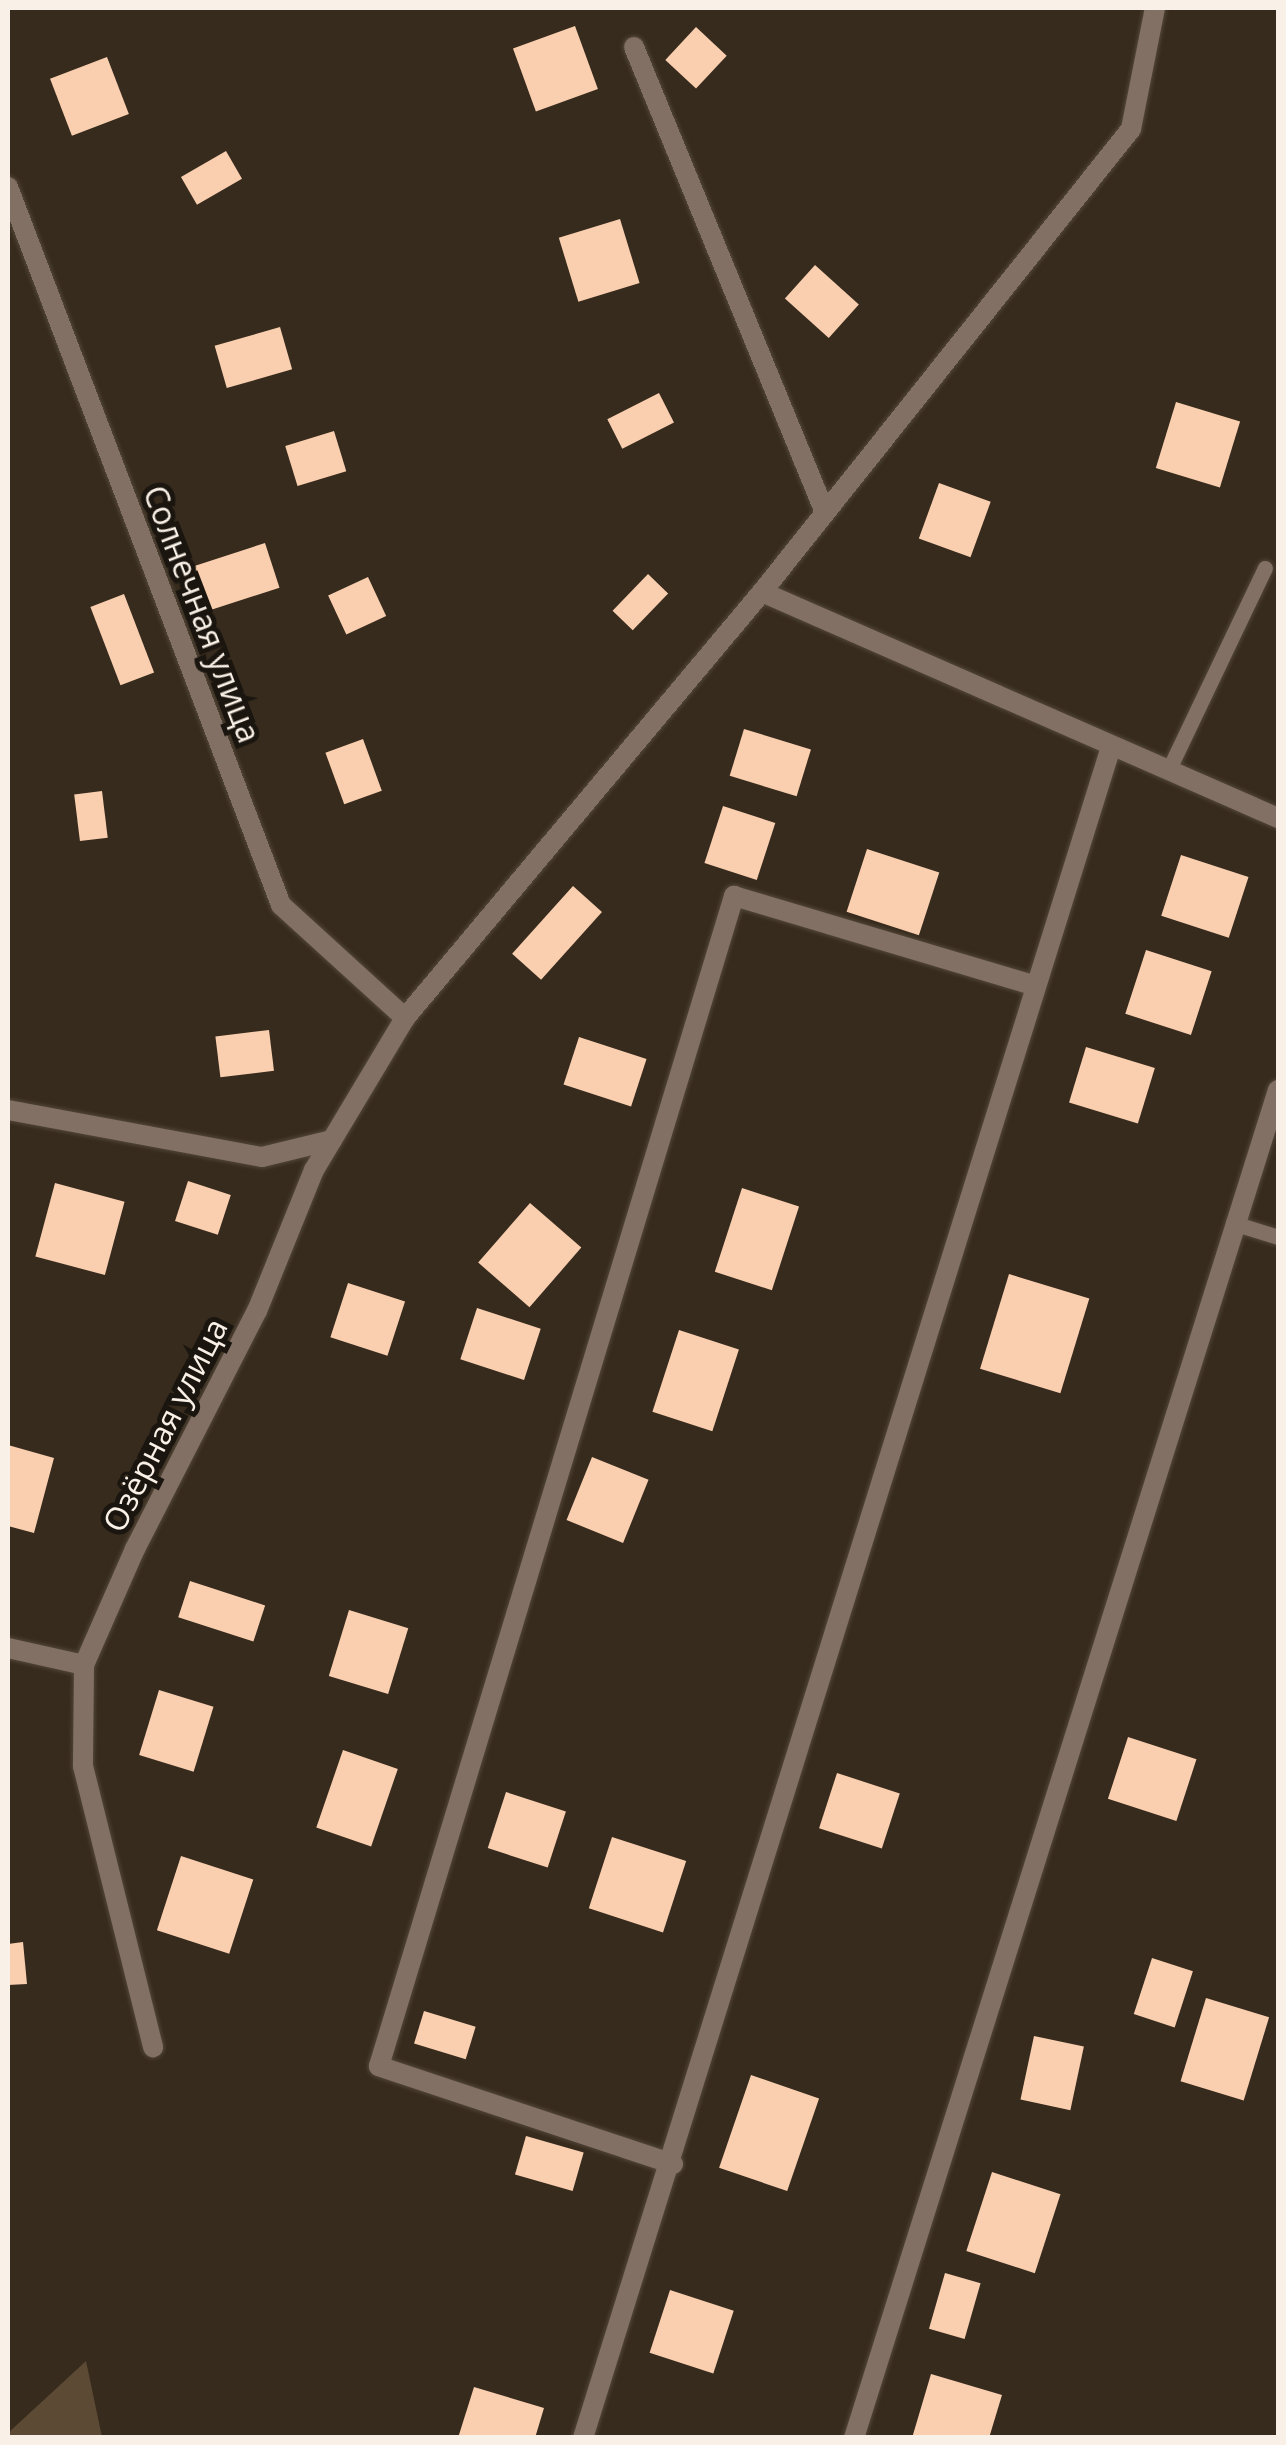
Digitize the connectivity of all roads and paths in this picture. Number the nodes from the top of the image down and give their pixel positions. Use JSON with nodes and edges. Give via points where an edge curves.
{"nodes":[{"id":1,"x":1155,"y":8,"type":"edge"},
{"id":2,"x":634,"y":47,"type":"dead end"},
{"id":3,"x":8,"y":187,"type":"edge"},
{"id":4,"x":824,"y":510,"type":"junction"},
{"id":5,"x":1264,"y":568,"type":"dead end"},
{"id":6,"x":762,"y":592,"type":"junction"},
{"id":7,"x":1111,"y":748,"type":"junction"},
{"id":8,"x":1168,"y":770,"type":"junction"},
{"id":9,"x":1278,"y":818,"type":"edge"},
{"id":10,"x":1035,"y":986,"type":"junction"},
{"id":11,"x":405,"y":1018,"type":"junction"},
{"id":12,"x":1278,"y":1090,"type":"edge"},
{"id":13,"x":8,"y":1110,"type":"edge"},
{"id":14,"x":332,"y":1140,"type":"junction"},
{"id":15,"x":1232,"y":1223,"type":"junction"},
{"id":16,"x":1278,"y":1237,"type":"edge"},
{"id":17,"x":8,"y":1648,"type":"edge"},
{"id":18,"x":84,"y":1665,"type":"junction"},
{"id":19,"x":153,"y":2048,"type":"dead end"},
{"id":20,"x":674,"y":2164,"type":"junction"},
{"id":21,"x":583,"y":2438,"type":"edge"},
{"id":22,"x":854,"y":2438,"type":"edge"}],
"edges":[{"from":1,"to":4,"type":"street","name":"Озёрная улица","via":[[1131,129]]},
{"from":2,"to":4,"type":"street"},
{"from":3,"to":11,"type":"street","name":"Солнечная улица","via":[[281,905]]},
{"from":4,"to":6,"type":"street","name":"Озёрная улица"},
{"from":5,"to":8,"type":"lane"},
{"from":6,"to":7,"type":"street"},
{"from":6,"to":11,"type":"street","name":"Озёрная улица"},
{"from":7,"to":8,"type":"street"},
{"from":7,"to":10,"type":"street"},
{"from":8,"to":9,"type":"street"},
{"from":10,"to":20,"type":"street"},
{"from":10,"to":20,"type":"street","via":[[734,896],[379,2066]]},
{"from":11,"to":14,"type":"street","name":"Озёрная улица"},
{"from":12,"to":15,"type":"street"},
{"from":13,"to":14,"type":"street","via":[[262,1157]]},
{"from":14,"to":18,"type":"street","name":"Озёрная улица"},
{"from":15,"to":16,"type":"lane"},
{"from":15,"to":22,"type":"street","via":[[1096,1678]]},
{"from":17,"to":18,"type":"street"},
{"from":18,"to":19,"type":"street","via":[[84,1766]]},
{"from":20,"to":21,"type":"street"}]}
